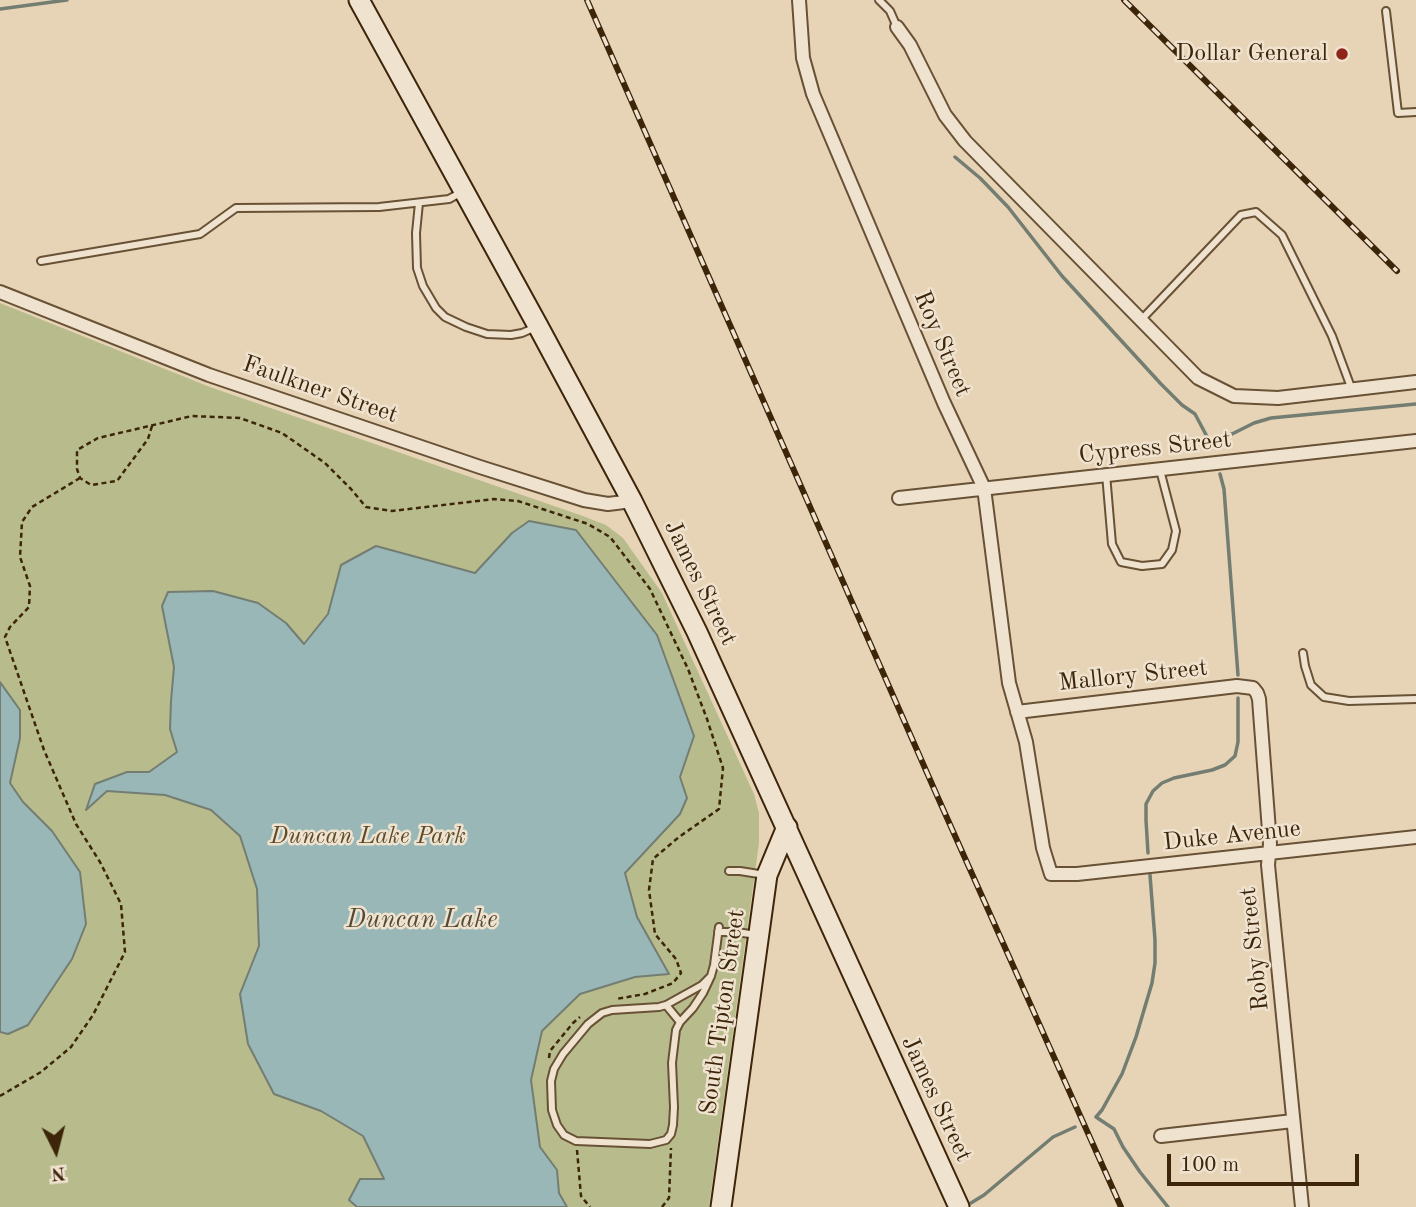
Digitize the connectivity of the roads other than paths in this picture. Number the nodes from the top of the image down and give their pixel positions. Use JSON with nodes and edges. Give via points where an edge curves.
{"nodes":[{"id":1,"x":359,"y":0,"type":"edge"},
{"id":2,"x":799,"y":0,"type":"edge"},
{"id":3,"x":879,"y":0,"type":"edge"},
{"id":4,"x":1387,"y":11,"type":"dead end"},
{"id":5,"x":897,"y":27,"type":"joint"},
{"id":6,"x":1416,"y":112,"type":"edge"},
{"id":7,"x":464,"y":192,"type":"junction"},
{"id":8,"x":419,"y":203,"type":"junction"},
{"id":9,"x":41,"y":261,"type":"dead end"},
{"id":10,"x":0,"y":292,"type":"edge"},
{"id":11,"x":1141,"y":320,"type":"junction"},
{"id":12,"x":538,"y":327,"type":"junction"},
{"id":13,"x":1416,"y":382,"type":"edge"},
{"id":14,"x":1352,"y":390,"type":"junction"},
{"id":15,"x":1416,"y":441,"type":"edge"},
{"id":16,"x":1159,"y":468,"type":"junction"},
{"id":17,"x":1106,"y":474,"type":"junction"},
{"id":18,"x":984,"y":488,"type":"junction"},
{"id":19,"x":899,"y":498,"type":"dead end"},
{"id":20,"x":632,"y":501,"type":"junction"},
{"id":21,"x":1303,"y":653,"type":"dead end"},
{"id":22,"x":1253,"y":688,"type":"joint"},
{"id":23,"x":1416,"y":699,"type":"edge"},
{"id":24,"x":1017,"y":712,"type":"junction"},
{"id":25,"x":787,"y":827,"type":"junction"},
{"id":26,"x":1416,"y":837,"type":"edge"},
{"id":27,"x":1269,"y":854,"type":"junction"},
{"id":28,"x":729,"y":872,"type":"dead end"},
{"id":29,"x":1051,"y":874,"type":"joint"},
{"id":30,"x":767,"y":875,"type":"junction"},
{"id":31,"x":758,"y":936,"type":"junction"},
{"id":32,"x":711,"y":976,"type":"junction"},
{"id":33,"x":666,"y":1005,"type":"junction"},
{"id":34,"x":680,"y":1023,"type":"junction"},
{"id":35,"x":1293,"y":1121,"type":"junction"},
{"id":36,"x":1161,"y":1136,"type":"dead end"},
{"id":37,"x":721,"y":1207,"type":"edge"},
{"id":38,"x":959,"y":1207,"type":"edge"},
{"id":39,"x":1302,"y":1207,"type":"edge"}],
"edges":[{"from":1,"to":7,"type":"street","name":"James Street"},
{"from":2,"to":18,"type":"street","name":"Roy Street","via":[[803,58],[813,94]]},
{"from":3,"to":5,"type":"lane"},
{"from":4,"to":6,"type":"lane","via":[[1398,113]]},
{"from":5,"to":11,"type":"street","via":[[945,115],[965,141]]},
{"from":7,"to":8,"type":"lane"},
{"from":7,"to":12,"type":"street","name":"James Street"},
{"from":8,"to":9,"type":"lane","via":[[236,208],[200,234]]},
{"from":8,"to":12,"type":"lane","via":[[417,268],[436,308],[445,317],[487,334],[510,335]]},
{"from":10,"to":20,"type":"street","name":"Faulkner Street","via":[[209,375],[480,467],[584,500],[607,504]]},
{"from":11,"to":14,"type":"street","via":[[1198,378],[1234,396],[1278,398]]},
{"from":11,"to":14,"type":"lane","via":[[1241,215],[1256,212],[1282,234],[1332,336]]},
{"from":12,"to":20,"type":"street","name":"James Street"},
{"from":13,"to":14,"type":"street"},
{"from":15,"to":16,"type":"street","name":"Cypress Street"},
{"from":16,"to":17,"type":"street","name":"Cypress Street"},
{"from":16,"to":17,"type":"lane","via":[[1176,531],[1172,550],[1161,564],[1121,562],[1112,544]]},
{"from":17,"to":18,"type":"street","name":"Cypress Street"},
{"from":18,"to":19,"type":"street","name":"Cypress Street"},
{"from":18,"to":24,"type":"street","name":"Roy Street","via":[[1009,682]]},
{"from":20,"to":25,"type":"street","name":"James Street"},
{"from":21,"to":23,"type":"lane","via":[[1311,685],[1324,697]]},
{"from":22,"to":24,"type":"street","name":"Mallory Street","via":[[1237,686]]},
{"from":22,"to":27,"type":"street","name":"Roby Street","via":[[1259,699]]},
{"from":24,"to":29,"type":"street","name":"Roy Street"},
{"from":25,"to":30,"type":"street","name":"South Tipton Street"},
{"from":25,"to":38,"type":"street","name":"James Street"},
{"from":26,"to":27,"type":"street","name":"Duke Avenue"},
{"from":27,"to":29,"type":"street","name":"Duke Avenue"},
{"from":27,"to":35,"type":"street","name":"Roby Street"},
{"from":28,"to":30,"type":"lane"},
{"from":30,"to":31,"type":"street","name":"South Tipton Street"},
{"from":31,"to":32,"type":"lane","via":[[719,929]]},
{"from":31,"to":37,"type":"street","name":"South Tipton Street"},
{"from":32,"to":33,"type":"lane"},
{"from":32,"to":34,"type":"lane"},
{"from":33,"to":34,"type":"lane"},
{"from":33,"to":34,"type":"lane","via":[[602,1013],[563,1054],[551,1081],[552,1110],[564,1135],[576,1141],[650,1144],[666,1140],[673,1125],[673,1043]]},
{"from":35,"to":36,"type":"street"},
{"from":35,"to":39,"type":"street","name":"Roby Street"}]}
